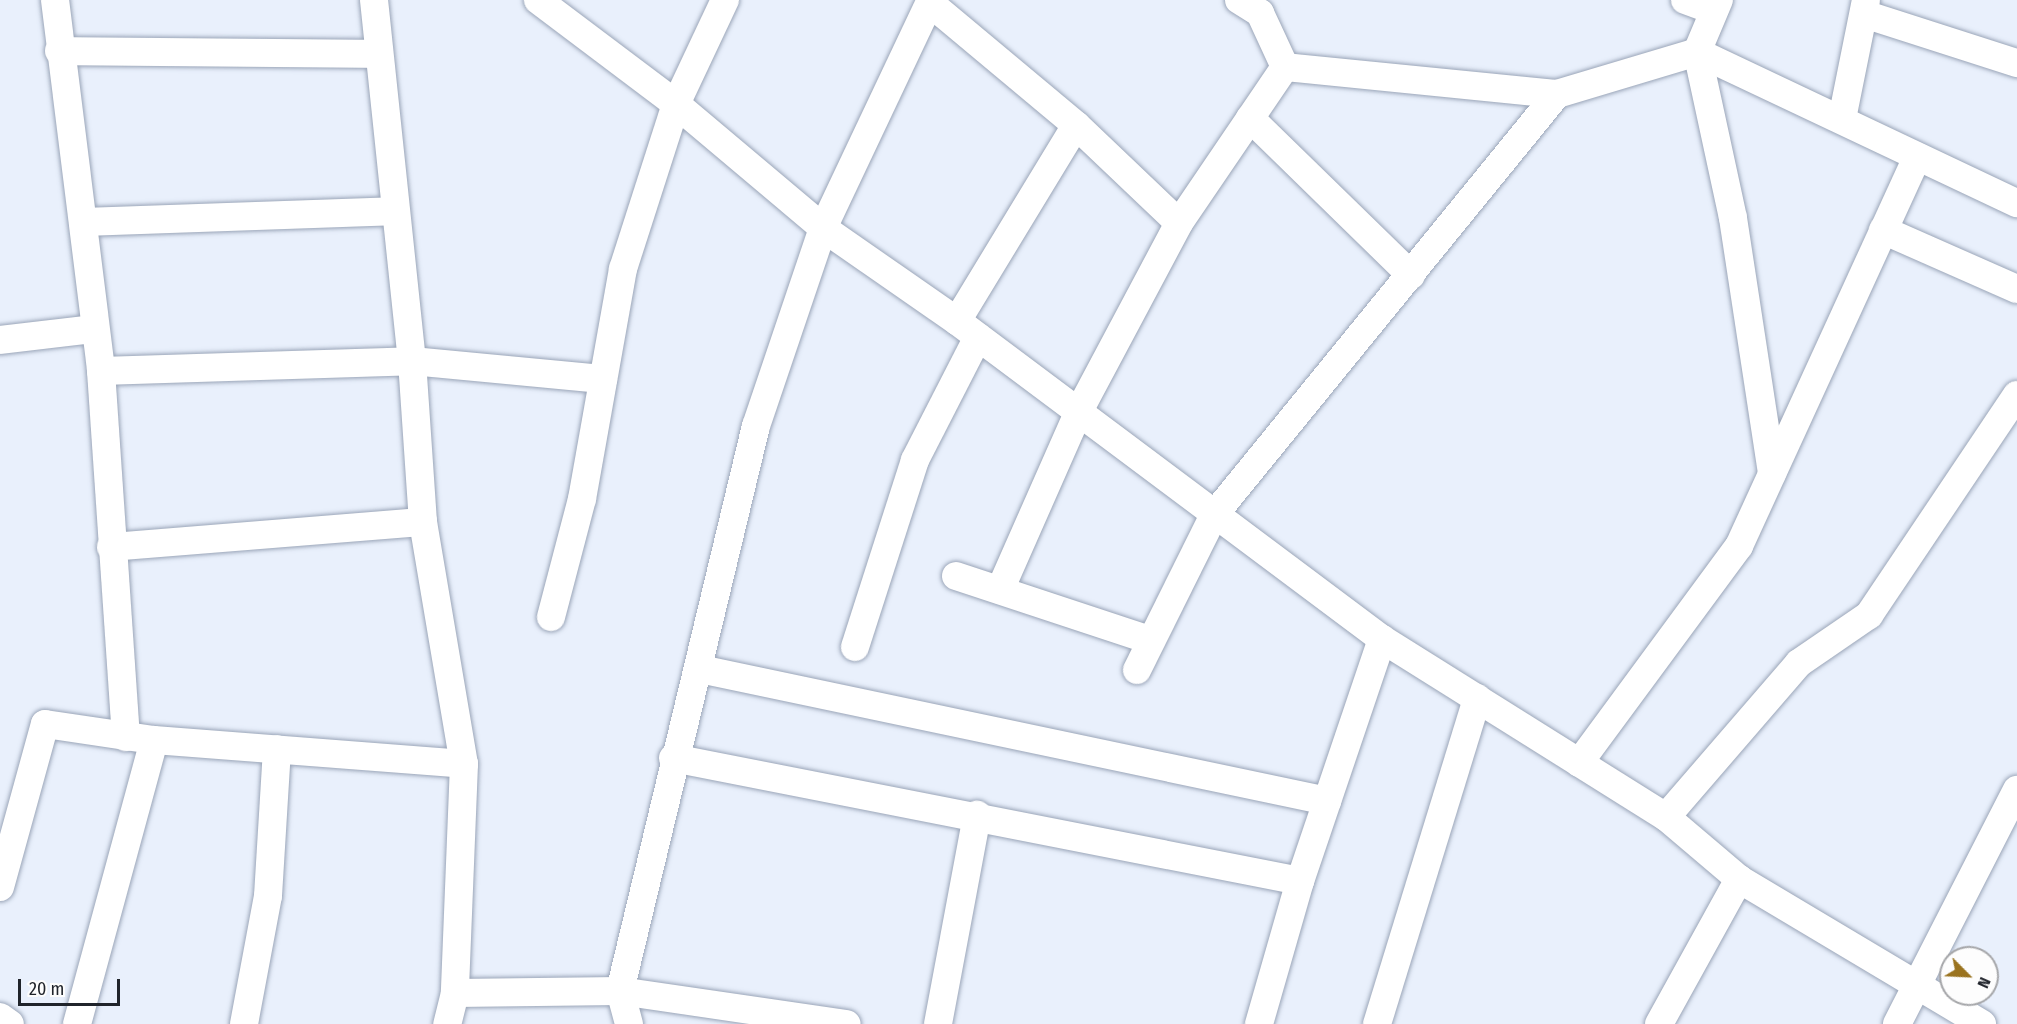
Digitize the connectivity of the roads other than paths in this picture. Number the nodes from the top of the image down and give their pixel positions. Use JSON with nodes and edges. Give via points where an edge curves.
{"nodes":[{"id":1,"x":55,"y":0,"type":"edge"},
{"id":2,"x":374,"y":0,"type":"edge"},
{"id":3,"x":538,"y":0,"type":"edge"},
{"id":4,"x":724,"y":0,"type":"edge"},
{"id":5,"x":1239,"y":0,"type":"edge"},
{"id":6,"x":1685,"y":0,"type":"edge"},
{"id":7,"x":930,"y":1,"type":"edge"},
{"id":8,"x":1716,"y":5,"type":"edge"},
{"id":9,"x":1865,"y":7,"type":"edge"},
{"id":10,"x":59,"y":51,"type":"junction"},
{"id":11,"x":1696,"y":52,"type":"junction"},
{"id":12,"x":376,"y":54,"type":"junction"},
{"id":13,"x":2017,"y":63,"type":"edge"},
{"id":14,"x":1285,"y":68,"type":"junction"},
{"id":15,"x":1557,"y":94,"type":"junction"},
{"id":16,"x":676,"y":104,"type":"junction"},
{"id":17,"x":1250,"y":118,"type":"junction"},
{"id":18,"x":1842,"y":119,"type":"junction"},
{"id":19,"x":1076,"y":125,"type":"junction"},
{"id":20,"x":1917,"y":157,"type":"junction"},
{"id":21,"x":2017,"y":203,"type":"edge"},
{"id":22,"x":393,"y":212,"type":"junction"},
{"id":23,"x":83,"y":222,"type":"junction"},
{"id":24,"x":1179,"y":223,"type":"junction"},
{"id":25,"x":823,"y":228,"type":"junction"},
{"id":26,"x":1883,"y":230,"type":"junction"},
{"id":27,"x":1411,"y":275,"type":"junction"},
{"id":28,"x":2017,"y":289,"type":"edge"},
{"id":29,"x":93,"y":328,"type":"junction"},
{"id":30,"x":967,"y":329,"type":"junction"},
{"id":31,"x":0,"y":340,"type":"edge"},
{"id":32,"x":412,"y":361,"type":"junction"},
{"id":33,"x":101,"y":371,"type":"junction"},
{"id":34,"x":603,"y":379,"type":"junction"},
{"id":35,"x":2017,"y":394,"type":"edge"},
{"id":36,"x":1078,"y":413,"type":"junction"},
{"id":37,"x":1772,"y":473,"type":"junction"},
{"id":38,"x":1214,"y":515,"type":"junction"},
{"id":39,"x":423,"y":522,"type":"junction"},
{"id":40,"x":111,"y":546,"type":"junction"},
{"id":41,"x":956,"y":576,"type":"dead end"},
{"id":42,"x":1000,"y":590,"type":"junction"},
{"id":43,"x":551,"y":617,"type":"dead end"},
{"id":44,"x":1382,"y":639,"type":"junction"},
{"id":45,"x":1150,"y":640,"type":"junction"},
{"id":46,"x":855,"y":647,"type":"dead end"},
{"id":47,"x":700,"y":669,"type":"junction"},
{"id":48,"x":1137,"y":670,"type":"dead end"},
{"id":49,"x":1476,"y":698,"type":"junction"},
{"id":50,"x":126,"y":737,"type":"junction"},
{"id":51,"x":154,"y":740,"type":"junction"},
{"id":52,"x":277,"y":750,"type":"junction"},
{"id":53,"x":673,"y":758,"type":"junction"},
{"id":54,"x":1579,"y":763,"type":"junction"},
{"id":55,"x":464,"y":764,"type":"junction"},
{"id":56,"x":2017,"y":790,"type":"edge"},
{"id":57,"x":1327,"y":801,"type":"junction"},
{"id":58,"x":976,"y":815,"type":"junction"},
{"id":59,"x":1666,"y":817,"type":"junction"},
{"id":60,"x":1739,"y":879,"type":"junction"},
{"id":61,"x":1300,"y":881,"type":"junction"},
{"id":62,"x":0,"y":886,"type":"edge"},
{"id":63,"x":1916,"y":983,"type":"junction"},
{"id":64,"x":620,"y":990,"type":"junction"},
{"id":65,"x":455,"y":993,"type":"junction"},
{"id":66,"x":77,"y":1024,"type":"edge"},
{"id":67,"x":244,"y":1024,"type":"edge"},
{"id":68,"x":447,"y":1024,"type":"edge"},
{"id":69,"x":629,"y":1024,"type":"edge"},
{"id":70,"x":848,"y":1024,"type":"edge"},
{"id":71,"x":938,"y":1024,"type":"edge"},
{"id":72,"x":1259,"y":1024,"type":"edge"},
{"id":73,"x":1377,"y":1024,"type":"edge"},
{"id":74,"x":1659,"y":1024,"type":"edge"},
{"id":75,"x":1897,"y":1024,"type":"edge"},
{"id":76,"x":1982,"y":1024,"type":"edge"}],
"edges":[{"from":1,"to":10,"type":"street"},
{"from":2,"to":12,"type":"street"},
{"from":3,"to":16,"type":"street"},
{"from":4,"to":16,"type":"street"},
{"from":5,"to":14,"type":"street","via":[[1260,12]]},
{"from":6,"to":8,"type":"street"},
{"from":7,"to":19,"type":"street"},
{"from":7,"to":25,"type":"street"},
{"from":8,"to":11,"type":"street"},
{"from":9,"to":13,"type":"street"},
{"from":9,"to":18,"type":"street"},
{"from":10,"to":12,"type":"street"},
{"from":10,"to":23,"type":"street"},
{"from":11,"to":15,"type":"street"},
{"from":11,"to":18,"type":"street"},
{"from":11,"to":37,"type":"street","via":[[1733,218]]},
{"from":12,"to":22,"type":"street"},
{"from":14,"to":15,"type":"street"},
{"from":14,"to":17,"type":"street"},
{"from":15,"to":27,"type":"street"},
{"from":16,"to":25,"type":"street"},
{"from":16,"to":34,"type":"street","via":[[623,269]]},
{"from":17,"to":24,"type":"street"},
{"from":17,"to":27,"type":"street"},
{"from":18,"to":20,"type":"street"},
{"from":19,"to":24,"type":"street"},
{"from":19,"to":30,"type":"street"},
{"from":20,"to":21,"type":"street"},
{"from":20,"to":26,"type":"street"},
{"from":22,"to":23,"type":"street"},
{"from":22,"to":32,"type":"street"},
{"from":23,"to":29,"type":"street"},
{"from":24,"to":36,"type":"street"},
{"from":25,"to":30,"type":"street"},
{"from":25,"to":47,"type":"street","via":[[756,426]]},
{"from":26,"to":28,"type":"street"},
{"from":26,"to":37,"type":"street"},
{"from":27,"to":38,"type":"street"},
{"from":29,"to":31,"type":"street"},
{"from":29,"to":33,"type":"street"},
{"from":30,"to":36,"type":"street"},
{"from":30,"to":46,"type":"street","via":[[915,460]]},
{"from":32,"to":33,"type":"street"},
{"from":32,"to":34,"type":"street"},
{"from":32,"to":39,"type":"street"},
{"from":33,"to":40,"type":"street"},
{"from":34,"to":43,"type":"street","via":[[582,499]]},
{"from":35,"to":59,"type":"street","via":[[1869,615],[1799,663]]},
{"from":36,"to":38,"type":"street"},
{"from":36,"to":42,"type":"street"},
{"from":37,"to":54,"type":"street","via":[[1739,546]]},
{"from":38,"to":44,"type":"street"},
{"from":38,"to":45,"type":"street"},
{"from":39,"to":40,"type":"street"},
{"from":39,"to":55,"type":"street"},
{"from":40,"to":50,"type":"street"},
{"from":41,"to":42,"type":"street"},
{"from":42,"to":45,"type":"street"},
{"from":44,"to":49,"type":"street"},
{"from":44,"to":57,"type":"street"},
{"from":45,"to":48,"type":"street"},
{"from":47,"to":53,"type":"street"},
{"from":47,"to":57,"type":"street"},
{"from":49,"to":54,"type":"street"},
{"from":49,"to":73,"type":"street"},
{"from":50,"to":51,"type":"street"},
{"from":50,"to":62,"type":"street","via":[[45,724]]},
{"from":51,"to":52,"type":"street"},
{"from":51,"to":66,"type":"street"},
{"from":52,"to":55,"type":"street"},
{"from":52,"to":67,"type":"street","via":[[268,896]]},
{"from":53,"to":58,"type":"street"},
{"from":53,"to":64,"type":"street"},
{"from":54,"to":59,"type":"street"},
{"from":55,"to":65,"type":"street"},
{"from":56,"to":63,"type":"street"},
{"from":57,"to":61,"type":"street"},
{"from":58,"to":61,"type":"street"},
{"from":58,"to":71,"type":"street"},
{"from":59,"to":60,"type":"street"},
{"from":60,"to":63,"type":"street"},
{"from":60,"to":74,"type":"street"},
{"from":61,"to":72,"type":"street"},
{"from":63,"to":75,"type":"street"},
{"from":63,"to":76,"type":"street"},
{"from":64,"to":65,"type":"street"},
{"from":64,"to":69,"type":"street"},
{"from":64,"to":70,"type":"street"},
{"from":65,"to":68,"type":"street"}]}
